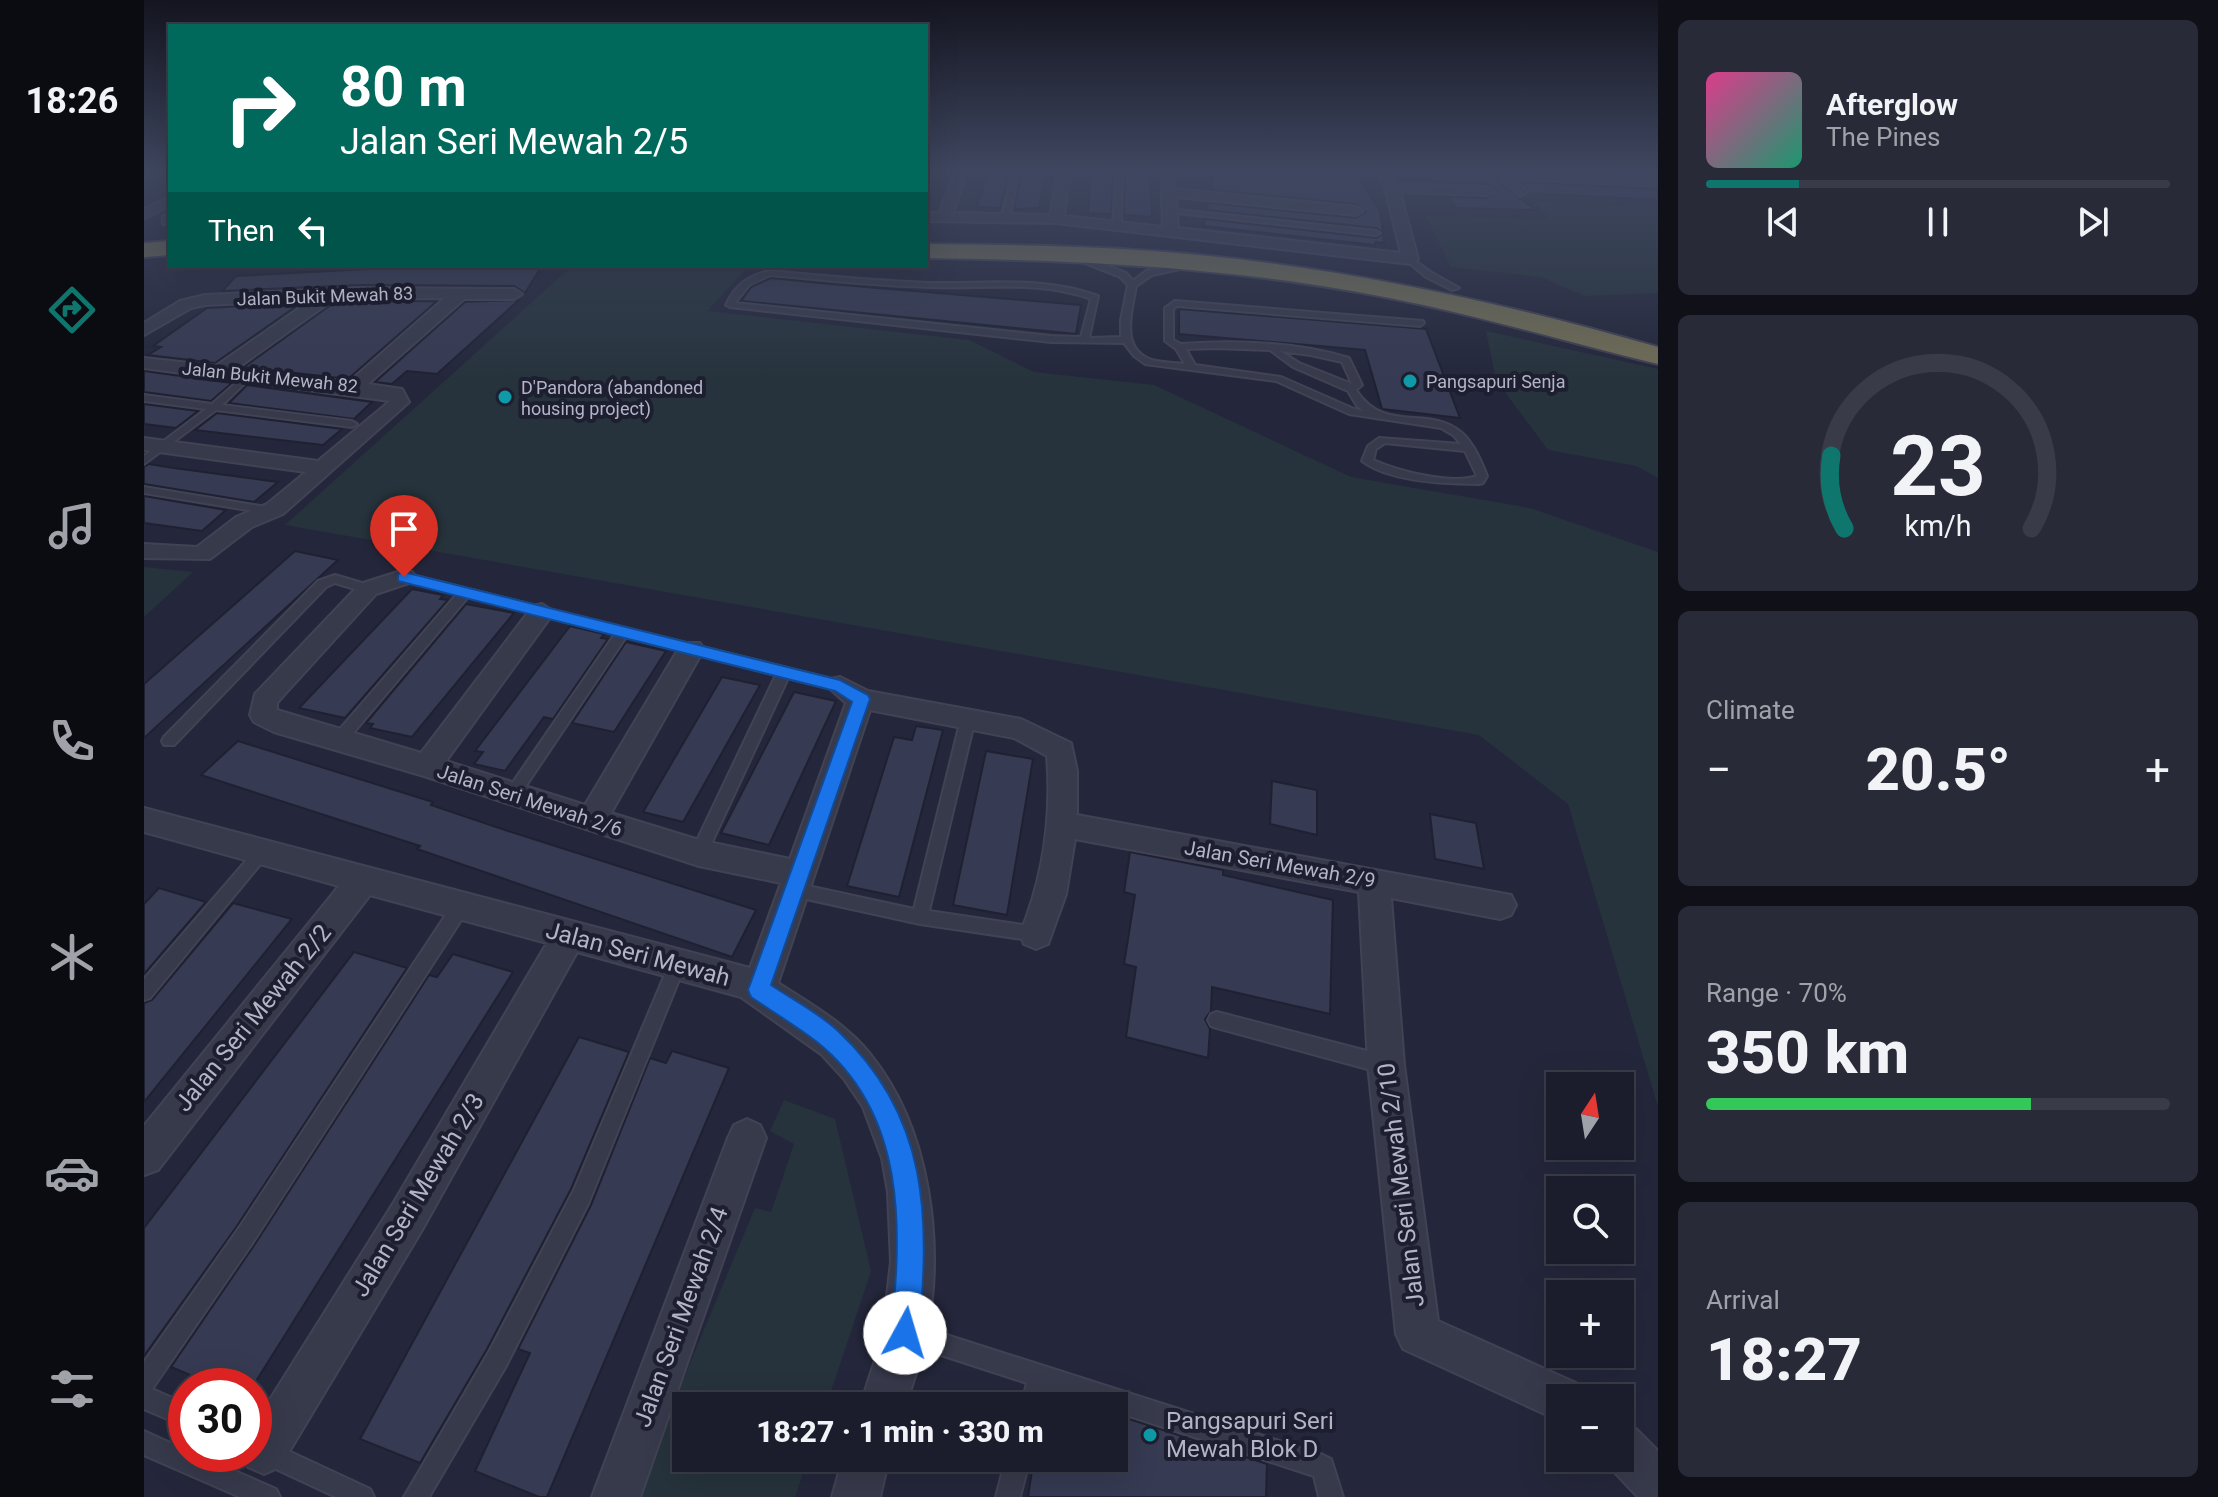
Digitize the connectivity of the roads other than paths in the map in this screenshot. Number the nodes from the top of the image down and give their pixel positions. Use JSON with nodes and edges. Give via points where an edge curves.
{"nodes":[{"id":1,"x":1092,"y":241,"type":"edge"},
{"id":2,"x":1249,"y":241,"type":"edge"},
{"id":3,"x":1405,"y":241,"type":"edge"},
{"id":4,"x":168,"y":248,"type":"edge"},
{"id":5,"x":144,"y":250,"type":"edge"},
{"id":6,"x":928,"y":251,"type":"edge"},
{"id":7,"x":1065,"y":253,"type":"junction"},
{"id":8,"x":1410,"y":259,"type":"junction"},
{"id":9,"x":168,"y":261,"type":"edge"},
{"id":10,"x":144,"y":262,"type":"edge"},
{"id":11,"x":1200,"y":263,"type":"junction"},
{"id":12,"x":1132,"y":285,"type":"junction"},
{"id":13,"x":1455,"y":288,"type":"junction"},
{"id":14,"x":461,"y":293,"type":"junction"},
{"id":15,"x":514,"y":294,"type":"dead end"},
{"id":16,"x":329,"y":295,"type":"junction"},
{"id":17,"x":1420,"y":323,"type":"dead end"},
{"id":18,"x":144,"y":330,"type":"edge"},
{"id":19,"x":1658,"y":336,"type":"edge"},
{"id":20,"x":1124,"y":340,"type":"junction"},
{"id":21,"x":1084,"y":341,"type":"junction"},
{"id":22,"x":1180,"y":347,"type":"junction"},
{"id":23,"x":1274,"y":351,"type":"junction"},
{"id":24,"x":1658,"y":356,"type":"edge"},
{"id":25,"x":144,"y":363,"type":"edge"},
{"id":26,"x":1192,"y":369,"type":"junction"},
{"id":27,"x":221,"y":371,"type":"junction"},
{"id":28,"x":244,"y":379,"type":"dead end"},
{"id":29,"x":355,"y":386,"type":"junction"},
{"id":30,"x":1351,"y":389,"type":"junction"},
{"id":31,"x":144,"y":398,"type":"edge"},
{"id":32,"x":215,"y":406,"type":"junction"},
{"id":33,"x":1379,"y":416,"type":"junction"},
{"id":34,"x":1411,"y":422,"type":"junction"},
{"id":35,"x":352,"y":424,"type":"dead end"},
{"id":36,"x":1383,"y":440,"type":"junction"},
{"id":37,"x":153,"y":445,"type":"edge"},
{"id":38,"x":1469,"y":448,"type":"junction"},
{"id":39,"x":144,"y":461,"type":"edge"},
{"id":40,"x":323,"y":468,"type":"junction"},
{"id":41,"x":144,"y":490,"type":"edge"},
{"id":42,"x":272,"y":511,"type":"junction"},
{"id":43,"x":144,"y":551,"type":"edge"},
{"id":44,"x":404,"y":577,"type":"joint"},
{"id":45,"x":368,"y":589,"type":"junction"},
{"id":46,"x":465,"y":592,"type":"junction"},
{"id":47,"x":542,"y":612,"type":"junction"},
{"id":48,"x":623,"y":632,"type":"junction"},
{"id":49,"x":691,"y":649,"type":"junction"},
{"id":50,"x":784,"y":672,"type":"junction"},
{"id":51,"x":851,"y":693,"type":"junction"},
{"id":52,"x":968,"y":719,"type":"junction"},
{"id":53,"x":169,"y":741,"type":"dead end"},
{"id":54,"x":338,"y":741,"type":"junction"},
{"id":55,"x":427,"y":766,"type":"junction"},
{"id":56,"x":512,"y":795,"type":"junction"},
{"id":57,"x":592,"y":820,"type":"junction"},
{"id":58,"x":1060,"y":824,"type":"junction"},
{"id":59,"x":150,"y":829,"type":"edge"},
{"id":60,"x":262,"y":852,"type":"junction"},
{"id":61,"x":699,"y":853,"type":"junction"},
{"id":62,"x":363,"y":880,"type":"junction"},
{"id":63,"x":1374,"y":881,"type":"junction"},
{"id":64,"x":797,"y":882,"type":"junction"},
{"id":65,"x":1500,"y":905,"type":"dead end"},
{"id":66,"x":461,"y":906,"type":"junction"},
{"id":67,"x":920,"y":917,"type":"junction"},
{"id":68,"x":1036,"y":934,"type":"joint"},
{"id":69,"x":569,"y":936,"type":"junction"},
{"id":70,"x":677,"y":965,"type":"junction"},
{"id":71,"x":759,"y":990,"type":"junction"},
{"id":72,"x":144,"y":992,"type":"edge"},
{"id":73,"x":1217,"y":1020,"type":"dead end"},
{"id":74,"x":1386,"y":1065,"type":"junction"},
{"id":75,"x":155,"y":1124,"type":"edge"},
{"id":76,"x":747,"y":1138,"type":"dead end"},
{"id":77,"x":144,"y":1156,"type":"edge"},
{"id":78,"x":905,"y":1333,"type":"junction"},
{"id":79,"x":1040,"y":1375,"type":"junction"},
{"id":80,"x":144,"y":1381,"type":"edge"},
{"id":81,"x":887,"y":1392,"type":"edge"},
{"id":82,"x":1036,"y":1392,"type":"edge"},
{"id":83,"x":1546,"y":1393,"type":"edge"},
{"id":84,"x":144,"y":1397,"type":"edge"},
{"id":85,"x":168,"y":1408,"type":"edge"},
{"id":86,"x":272,"y":1429,"type":"edge"},
{"id":87,"x":144,"y":1443,"type":"edge"},
{"id":88,"x":272,"y":1455,"type":"edge"},
{"id":89,"x":1634,"y":1459,"type":"edge"},
{"id":90,"x":862,"y":1472,"type":"edge"},
{"id":91,"x":1014,"y":1472,"type":"edge"},
{"id":92,"x":1658,"y":1484,"type":"edge"},
{"id":93,"x":268,"y":1497,"type":"edge"},
{"id":94,"x":362,"y":1497,"type":"edge"},
{"id":95,"x":416,"y":1497,"type":"edge"},
{"id":96,"x":616,"y":1497,"type":"edge"},
{"id":97,"x":856,"y":1497,"type":"edge"},
{"id":98,"x":1008,"y":1497,"type":"edge"},
{"id":99,"x":1331,"y":1497,"type":"edge"}],
"edges":[{"from":1,"to":13,"type":"highway","via":[[1306,262]]},
{"from":2,"to":8,"type":"street"},
{"from":3,"to":8,"type":"street"},
{"from":4,"to":5,"type":"highway"},
{"from":6,"to":7,"type":"highway"},
{"from":7,"to":11,"type":"highway"},
{"from":7,"to":12,"type":"lane","via":[[1123,275]]},
{"from":8,"to":13,"type":"lane"},
{"from":9,"to":10,"type":"highway"},
{"from":11,"to":12,"type":"lane","via":[[1149,273]]},
{"from":11,"to":24,"type":"highway","via":[[1454,304]]},
{"from":12,"to":20,"type":"lane"},
{"from":13,"to":19,"type":"highway"},
{"from":14,"to":15,"type":"street","name":"Jalan Bukit Mewah 83"},
{"from":14,"to":16,"type":"street","name":"Jalan Bukit Mewah 83"},
{"from":14,"to":29,"type":"street"},
{"from":16,"to":18,"type":"street","name":"Jalan Bukit Mewah 83","via":[[193,302]]},
{"from":16,"to":27,"type":"street"},
{"from":17,"to":22,"type":"lane","via":[[1185,302],[1169,308],[1169,341]]},
{"from":20,"to":21,"type":"lane"},
{"from":20,"to":26,"type":"lane","via":[[1148,362]]},
{"from":21,"to":21,"type":"lane","via":[[1051,339],[730,305],[756,275],[770,273],[899,284],[1049,287],[1095,298]]},
{"from":22,"to":23,"type":"lane"},
{"from":22,"to":26,"type":"lane"},
{"from":23,"to":30,"type":"lane"},
{"from":23,"to":30,"type":"lane","via":[[1346,360],[1357,385]]},
{"from":25,"to":27,"type":"street","name":"Jalan Bukit Mewah 82"},
{"from":26,"to":33,"type":"lane","via":[[1278,379],[1352,412]]},
{"from":27,"to":29,"type":"street","name":"Jalan Bukit Mewah 82"},
{"from":28,"to":32,"type":"lane"},
{"from":29,"to":40,"type":"street","name":"Jalan Bukit Mewah 82","via":[[395,393],[400,402]]},
{"from":30,"to":33,"type":"lane","via":[[1358,404]]},
{"from":31,"to":32,"type":"lane"},
{"from":32,"to":35,"type":"lane"},
{"from":32,"to":37,"type":"lane"},
{"from":33,"to":34,"type":"lane"},
{"from":34,"to":36,"type":"lane"},
{"from":34,"to":38,"type":"lane","via":[[1446,428]]},
{"from":36,"to":38,"type":"lane"},
{"from":36,"to":38,"type":"lane","via":[[1367,461],[1460,482],[1479,481],[1482,476]]},
{"from":37,"to":39,"type":"lane"},
{"from":37,"to":40,"type":"street"},
{"from":40,"to":42,"type":"street"},
{"from":41,"to":42,"type":"lane"},
{"from":42,"to":43,"type":"street","via":[[244,522],[195,556]]},
{"from":44,"to":45,"type":"street"},
{"from":44,"to":46,"type":"lane"},
{"from":45,"to":53,"type":"lane","via":[[335,579],[322,584]]},
{"from":45,"to":54,"type":"street","name":"Jalan Seri Mewah 2/6","via":[[264,701],[264,715]]},
{"from":46,"to":47,"type":"lane"},
{"from":46,"to":54,"type":"lane"},
{"from":47,"to":48,"type":"lane"},
{"from":47,"to":55,"type":"street"},
{"from":48,"to":49,"type":"lane"},
{"from":48,"to":56,"type":"lane"},
{"from":49,"to":50,"type":"lane"},
{"from":49,"to":57,"type":"street"},
{"from":50,"to":51,"type":"lane"},
{"from":50,"to":61,"type":"lane"},
{"from":51,"to":52,"type":"street"},
{"from":51,"to":64,"type":"street"},
{"from":52,"to":58,"type":"street","via":[[1021,729],[1061,751],[1066,787]]},
{"from":52,"to":67,"type":"lane"},
{"from":54,"to":55,"type":"street","name":"Jalan Seri Mewah 2/6"},
{"from":55,"to":56,"type":"street","name":"Jalan Seri Mewah 2/6"},
{"from":56,"to":57,"type":"street","name":"Jalan Seri Mewah 2/6"},
{"from":57,"to":61,"type":"street","name":"Jalan Seri Mewah 2/6"},
{"from":58,"to":63,"type":"street","name":"Jalan Seri Mewah 2/9"},
{"from":58,"to":68,"type":"street","via":[[1046,913]]},
{"from":59,"to":60,"type":"street","name":"Jalan Seri Mewah"},
{"from":60,"to":62,"type":"street","name":"Jalan Seri Mewah"},
{"from":60,"to":72,"type":"lane"},
{"from":61,"to":64,"type":"street","name":"Jalan Seri Mewah 2/6"},
{"from":62,"to":66,"type":"street","name":"Jalan Seri Mewah"},
{"from":62,"to":75,"type":"street","name":"Jalan Seri Mewah 2/2"},
{"from":63,"to":65,"type":"street","name":"Jalan Seri Mewah 2/9"},
{"from":63,"to":74,"type":"street","name":"Jalan Seri Mewah 2/10"},
{"from":64,"to":67,"type":"lane"},
{"from":64,"to":71,"type":"street"},
{"from":66,"to":69,"type":"street","name":"Jalan Seri Mewah"},
{"from":66,"to":80,"type":"lane"},
{"from":67,"to":68,"type":"lane"},
{"from":69,"to":70,"type":"street","name":"Jalan Seri Mewah"},
{"from":69,"to":86,"type":"street","name":"Jalan Seri Mewah 2/3","via":[[408,1216]]},
{"from":70,"to":71,"type":"street","name":"Jalan Seri Mewah"},
{"from":70,"to":95,"type":"lane","via":[[581,1197],[498,1358]]},
{"from":71,"to":78,"type":"street","name":"Jalan Seri Mewah","via":[[827,1036],[878,1096],[906,1169],[913,1253]]},
{"from":73,"to":74,"type":"lane"},
{"from":74,"to":83,"type":"street","name":"Jalan Seri Mewah 2/10","via":[[1418,1334]]},
{"from":75,"to":77,"type":"street","name":"Jalan Seri Mewah 2/2"},
{"from":76,"to":96,"type":"street","name":"Jalan Seri Mewah 2/4"},
{"from":78,"to":79,"type":"lane"},
{"from":78,"to":81,"type":"street","name":"Jalan Seri Mewah"},
{"from":79,"to":82,"type":"lane"},
{"from":79,"to":99,"type":"lane","via":[[1323,1467]]},
{"from":84,"to":85,"type":"lane"},
{"from":87,"to":93,"type":"lane"},
{"from":88,"to":94,"type":"lane"},
{"from":89,"to":92,"type":"street"},
{"from":90,"to":97,"type":"street"},
{"from":91,"to":98,"type":"lane"}]}
